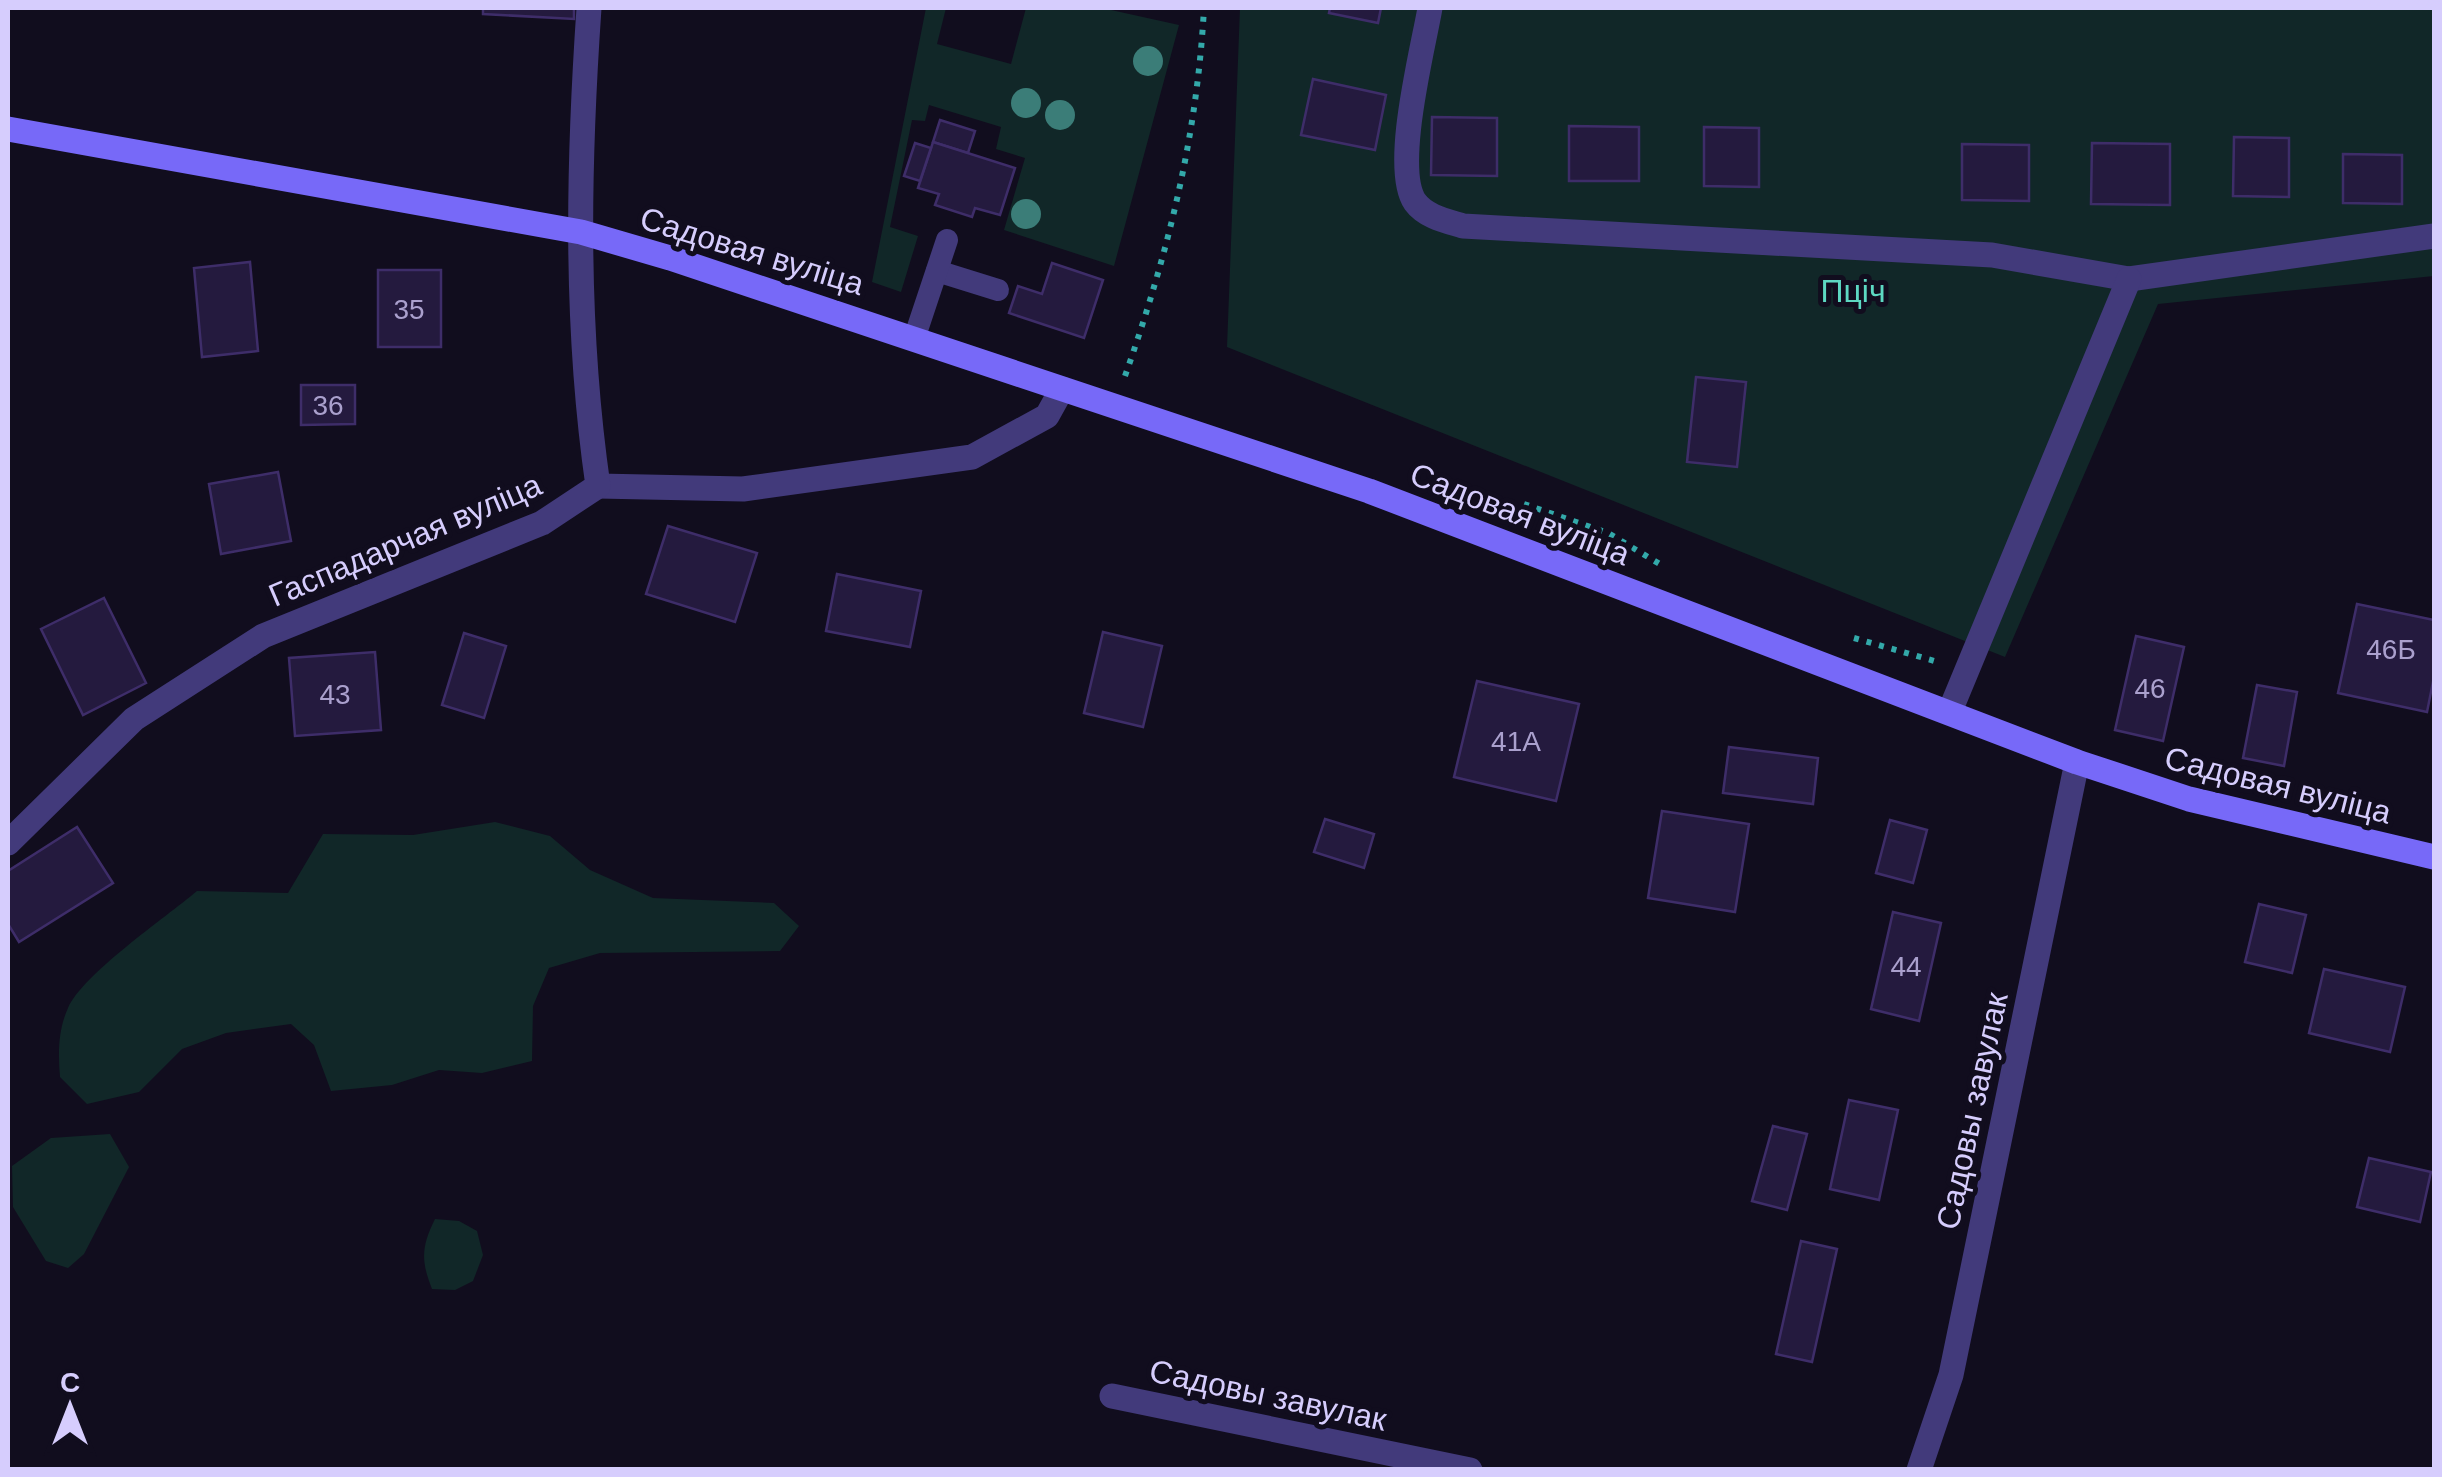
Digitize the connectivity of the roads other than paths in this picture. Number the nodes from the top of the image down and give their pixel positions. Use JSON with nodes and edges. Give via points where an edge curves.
{"nodes":[{"id":1,"x":589,"y":8,"type":"edge"},
{"id":2,"x":1430,"y":8,"type":"edge"},
{"id":3,"x":8,"y":129,"type":"edge"},
{"id":4,"x":580,"y":232,"type":"junction"},
{"id":5,"x":2434,"y":236,"type":"edge"},
{"id":6,"x":948,"y":240,"type":"dead end"},
{"id":7,"x":938,"y":271,"type":"junction"},
{"id":8,"x":2129,"y":280,"type":"junction"},
{"id":9,"x":998,"y":290,"type":"dead end"},
{"id":10,"x":915,"y":336,"type":"junction"},
{"id":11,"x":1062,"y":388,"type":"junction"},
{"id":12,"x":598,"y":486,"type":"junction"},
{"id":13,"x":1950,"y":712,"type":"junction"},
{"id":14,"x":2077,"y":762,"type":"junction"},
{"id":15,"x":8,"y":842,"type":"edge"},
{"id":16,"x":2434,"y":857,"type":"edge"},
{"id":17,"x":1112,"y":1396,"type":"dead end"},
{"id":18,"x":1470,"y":1470,"type":"edge"},
{"id":19,"x":1919,"y":1470,"type":"edge"}],
"edges":[{"from":1,"to":4,"type":"street"},
{"from":2,"to":8,"type":"street","via":[[1404,155],[1414,200],[1431,216],[1463,226],[1992,254]]},
{"from":3,"to":4,"type":"street","name":"Садовая вуліца"},
{"from":4,"to":10,"type":"street","name":"Садовая вуліца"},
{"from":4,"to":12,"type":"street","via":[[580,319]]},
{"from":5,"to":8,"type":"street"},
{"from":6,"to":7,"type":"lane"},
{"from":7,"to":9,"type":"lane"},
{"from":7,"to":10,"type":"lane"},
{"from":8,"to":13,"type":"street"},
{"from":10,"to":11,"type":"street","name":"Садовая вуліца"},
{"from":11,"to":12,"type":"street","via":[[1047,416],[972,457],[743,489]]},
{"from":11,"to":13,"type":"street","name":"Садовая вуліца","via":[[1368,491]]},
{"from":12,"to":15,"type":"street","name":"Гаспадарчая вуліца","via":[[542,522],[263,636],[134,719]]},
{"from":13,"to":14,"type":"street","name":"Садовая вуліца"},
{"from":14,"to":16,"type":"street","name":"Садовая вуліца","via":[[2189,799]]},
{"from":14,"to":19,"type":"street","name":"Садовы завулак","via":[[1951,1376]]},
{"from":17,"to":18,"type":"street","name":"Садовы завулак"}]}
